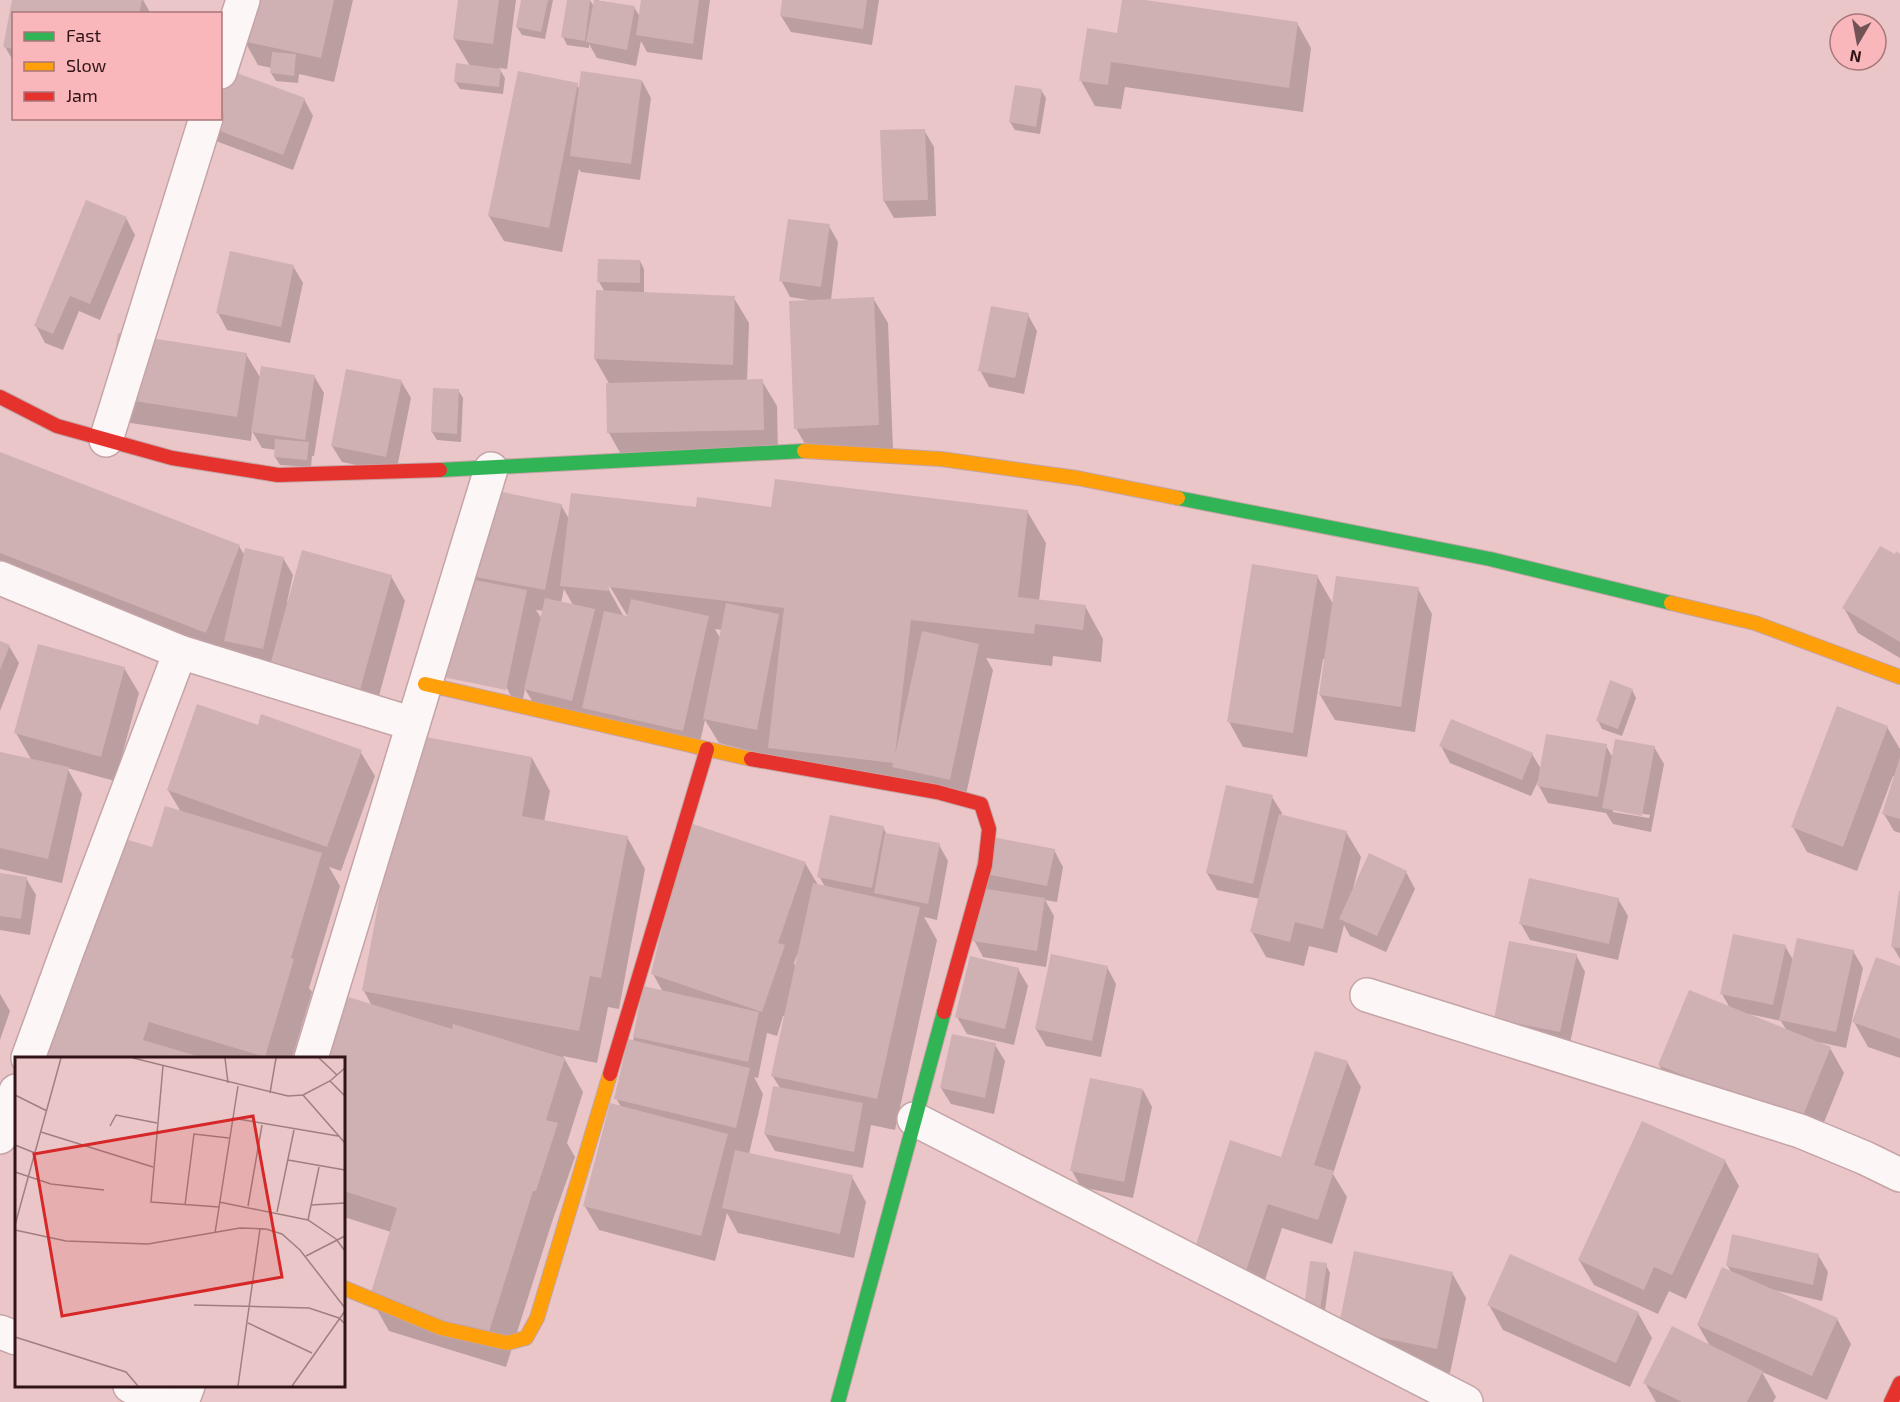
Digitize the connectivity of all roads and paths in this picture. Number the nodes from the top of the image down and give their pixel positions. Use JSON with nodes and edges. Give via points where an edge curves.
{"nodes":[{"id":1,"x":243,"y":0,"type":"edge"},
{"id":2,"x":222,"y":66,"type":"edge"},
{"id":3,"x":205,"y":120,"type":"edge"},
{"id":4,"x":0,"y":397,"type":"edge"},
{"id":5,"x":106,"y":440,"type":"junction"},
{"id":6,"x":491,"y":469,"type":"junction"},
{"id":7,"x":0,"y":578,"type":"edge"},
{"id":8,"x":180,"y":652,"type":"junction"},
{"id":9,"x":1900,"y":677,"type":"edge"},
{"id":10,"x":425,"y":684,"type":"junction"},
{"id":11,"x":413,"y":724,"type":"junction"},
{"id":12,"x":707,"y":748,"type":"junction"},
{"id":13,"x":1366,"y":995,"type":"dead end"},
{"id":14,"x":29,"y":1057,"type":"edge"},
{"id":15,"x":312,"y":1057,"type":"edge"},
{"id":16,"x":15,"y":1094,"type":"edge"},
{"id":17,"x":914,"y":1119,"type":"junction"},
{"id":18,"x":0,"y":1137,"type":"edge"},
{"id":19,"x":1900,"y":1175,"type":"edge"},
{"id":20,"x":345,"y":1288,"type":"edge"},
{"id":21,"x":0,"y":1332,"type":"edge"},
{"id":22,"x":15,"y":1338,"type":"edge"},
{"id":23,"x":1900,"y":1383,"type":"edge"},
{"id":24,"x":132,"y":1387,"type":"edge"},
{"id":25,"x":188,"y":1387,"type":"edge"},
{"id":26,"x":165,"y":1402,"type":"edge"},
{"id":27,"x":182,"y":1402,"type":"edge"},
{"id":28,"x":838,"y":1402,"type":"edge"},
{"id":29,"x":1466,"y":1402,"type":"edge"},
{"id":30,"x":1891,"y":1402,"type":"edge"}],
"edges":[{"from":1,"to":2,"type":"street"},
{"from":3,"to":5,"type":"street"},
{"from":4,"to":5,"type":"street","via":[[57,426]]},
{"from":5,"to":6,"type":"street","via":[[172,458],[278,475]]},
{"from":6,"to":9,"type":"street","via":[[810,452],[941,459],[1077,478],[1490,559],[1744,620]]},
{"from":6,"to":10,"type":"street"},
{"from":7,"to":8,"type":"street"},
{"from":8,"to":11,"type":"street"},
{"from":8,"to":14,"type":"street"},
{"from":10,"to":11,"type":"street"},
{"from":10,"to":12,"type":"street"},
{"from":11,"to":15,"type":"street"},
{"from":12,"to":17,"type":"street","via":[[981,804],[989,829],[985,865]]},
{"from":12,"to":20,"type":"street","via":[[537,1318],[526,1338],[507,1342],[441,1328]]},
{"from":13,"to":19,"type":"street","via":[[1800,1131]]},
{"from":16,"to":18,"type":"street"},
{"from":17,"to":28,"type":"street"},
{"from":17,"to":29,"type":"street"},
{"from":21,"to":22,"type":"street"},
{"from":23,"to":30,"type":"street"},
{"from":24,"to":26,"type":"street"},
{"from":25,"to":27,"type":"street"}]}
